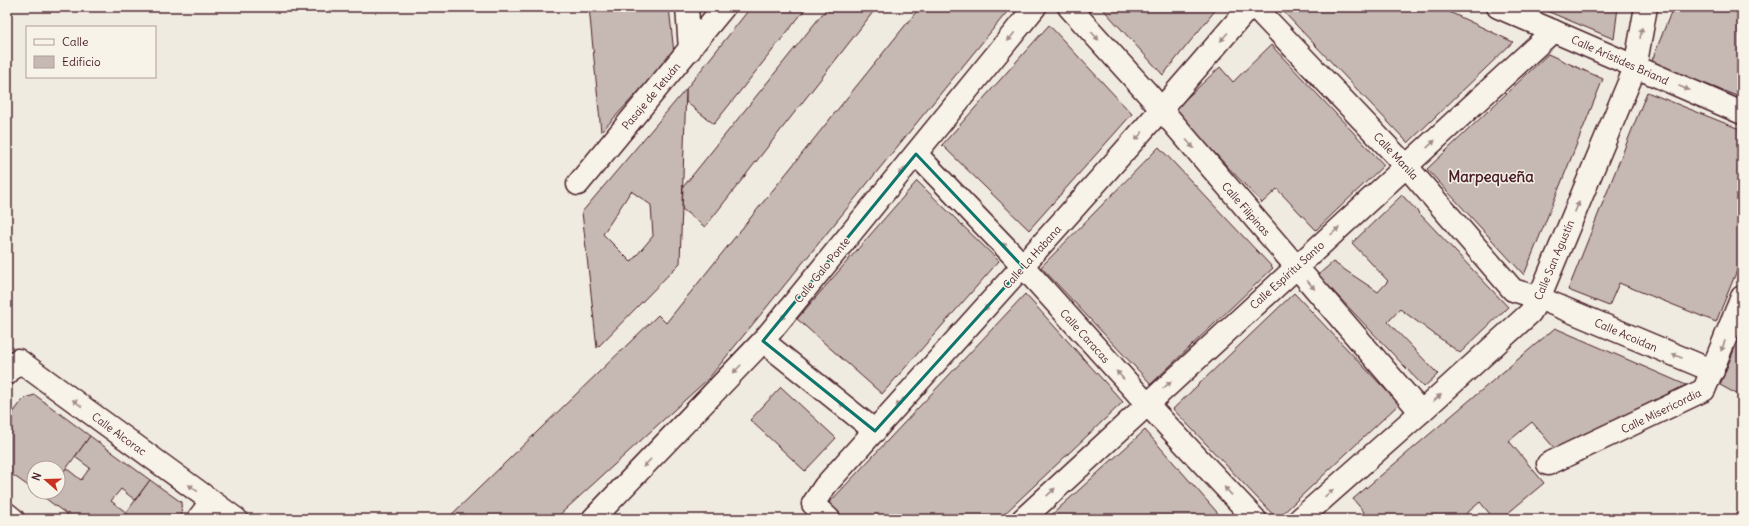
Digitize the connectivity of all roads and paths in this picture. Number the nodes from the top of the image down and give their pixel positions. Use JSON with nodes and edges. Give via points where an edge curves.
{"nodes":[{"id":1,"x":687,"y":7,"type":"edge"},
{"id":2,"x":724,"y":7,"type":"edge"},
{"id":3,"x":1035,"y":7,"type":"edge"},
{"id":4,"x":1068,"y":7,"type":"edge"},
{"id":5,"x":1249,"y":7,"type":"edge"},
{"id":6,"x":1255,"y":7,"type":"edge"},
{"id":7,"x":1498,"y":7,"type":"edge"},
{"id":8,"x":1646,"y":7,"type":"edge"},
{"id":9,"x":1553,"y":31,"type":"junction"},
{"id":10,"x":690,"y":50,"type":"junction"},
{"id":11,"x":1635,"y":68,"type":"junction"},
{"id":12,"x":1161,"y":110,"type":"junction"},
{"id":13,"x":1742,"y":113,"type":"edge"},
{"id":14,"x":916,"y":154,"type":"junction"},
{"id":15,"x":1407,"y":167,"type":"junction"},
{"id":16,"x":578,"y":184,"type":"dead end"},
{"id":17,"x":1023,"y":267,"type":"junction"},
{"id":18,"x":1296,"y":267,"type":"junction"},
{"id":19,"x":1742,"y":297,"type":"edge"},
{"id":20,"x":1539,"y":298,"type":"junction"},
{"id":21,"x":764,"y":341,"type":"junction"},
{"id":22,"x":1713,"y":371,"type":"junction"},
{"id":23,"x":7,"y":374,"type":"edge"},
{"id":24,"x":1147,"y":404,"type":"junction"},
{"id":25,"x":1422,"y":412,"type":"junction"},
{"id":26,"x":875,"y":431,"type":"junction"},
{"id":27,"x":1548,"y":464,"type":"dead end"},
{"id":28,"x":211,"y":502,"type":"junction"},
{"id":29,"x":7,"y":514,"type":"edge"},
{"id":30,"x":13,"y":519,"type":"edge"},
{"id":31,"x":198,"y":519,"type":"edge"},
{"id":32,"x":236,"y":519,"type":"edge"},
{"id":33,"x":593,"y":519,"type":"edge"},
{"id":34,"x":829,"y":519,"type":"edge"},
{"id":35,"x":1022,"y":519,"type":"edge"},
{"id":36,"x":1255,"y":519,"type":"edge"},
{"id":37,"x":1300,"y":519,"type":"edge"}],
"edges":[{"from":1,"to":10,"type":"street"},
{"from":2,"to":10,"type":"street","name":"Pasaje de Tetuán"},
{"from":3,"to":14,"type":"street","name":"Calle Galo Ponte","one_way":true},
{"from":4,"to":12,"type":"street","name":"Calle Filipinas","one_way":true},
{"from":5,"to":12,"type":"street","name":"Calle La Habana","one_way":true},
{"from":6,"to":15,"type":"street","name":"Calle Manila"},
{"from":7,"to":9,"type":"street","name":"Calle Arístides Briand"},
{"from":11,"to":8,"type":"street","name":"Calle San Agustín","one_way":true},
{"from":9,"to":11,"type":"street","name":"Calle Arístides Briand"},
{"from":15,"to":9,"type":"street","name":"Calle Espíritu Santo","one_way":true},
{"from":10,"to":16,"type":"street","name":"Pasaje de Tetuán"},
{"from":11,"to":13,"type":"street","name":"Calle Arístides Briand","one_way":true},
{"from":20,"to":11,"type":"street","name":"Calle San Agustín","one_way":true},
{"from":12,"to":17,"type":"street","name":"Calle La Habana","one_way":true},
{"from":12,"to":18,"type":"street","name":"Calle Filipinas","one_way":true},
{"from":17,"to":14,"type":"street","name":"Calle Caracas","one_way":true},
{"from":14,"to":21,"type":"street","name":"Calle Galo Ponte","one_way":true},
{"from":18,"to":15,"type":"street","name":"Calle Espíritu Santo","one_way":true},
{"from":15,"to":20,"type":"street","name":"Calle Manila","via":[[1513,290]]},
{"from":24,"to":17,"type":"street","name":"Calle Caracas","one_way":true},
{"from":17,"to":26,"type":"street","name":"Calle La Habana","one_way":true},
{"from":24,"to":18,"type":"street","name":"Calle Espíritu Santo","one_way":true},
{"from":18,"to":25,"type":"street","name":"Calle Filipinas","one_way":true},
{"from":19,"to":22,"type":"street","name":"Calle Misericordia","one_way":true},
{"from":22,"to":20,"type":"street","name":"Calle Acoidan","one_way":true},
{"from":25,"to":20,"type":"street","name":"Calle San Agustín","one_way":true,"via":[[1530,313]]},
{"from":26,"to":21,"type":"street","one_way":true},
{"from":21,"to":33,"type":"street","name":"Calle Galo Ponte","one_way":true},
{"from":22,"to":27,"type":"street","name":"Calle Misericordia","via":[[1704,390]]},
{"from":28,"to":23,"type":"street","name":"Calle Alcorac","one_way":true,"via":[[18,360]]},
{"from":35,"to":24,"type":"street","name":"Calle Espíritu Santo","one_way":true},
{"from":36,"to":24,"type":"street","name":"Calle Caracas","one_way":true},
{"from":37,"to":25,"type":"street","name":"Calle San Agustín","one_way":true},
{"from":26,"to":34,"type":"street","name":"Calle La Habana","via":[[825,486],[813,504]]},
{"from":28,"to":31,"type":"street"},
{"from":28,"to":32,"type":"street","name":"Calle Alcorac"},
{"from":29,"to":30,"type":"street"}]}
